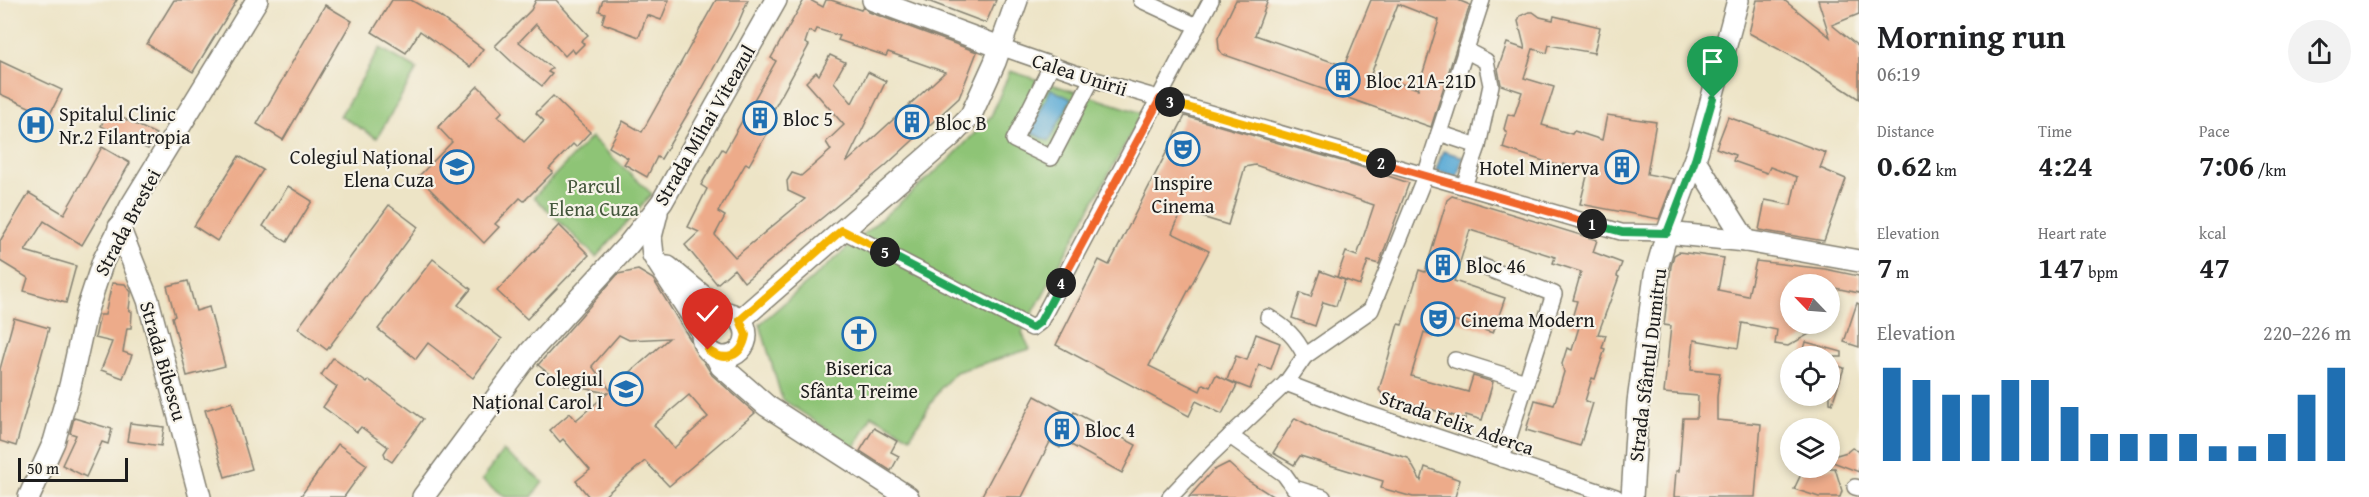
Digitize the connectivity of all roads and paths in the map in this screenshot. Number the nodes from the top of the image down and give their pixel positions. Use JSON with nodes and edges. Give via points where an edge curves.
{"nodes":[{"id":1,"x":257,"y":0,"type":"edge"},
{"id":2,"x":776,"y":0,"type":"edge"},
{"id":3,"x":873,"y":0,"type":"edge"},
{"id":4,"x":1017,"y":0,"type":"edge"},
{"id":5,"x":1141,"y":0,"type":"edge"},
{"id":6,"x":1211,"y":0,"type":"edge"},
{"id":7,"x":1482,"y":0,"type":"edge"},
{"id":8,"x":1738,"y":0,"type":"edge"},
{"id":9,"x":1197,"y":26,"type":"junction"},
{"id":10,"x":1000,"y":47,"type":"junction"},
{"id":11,"x":1466,"y":50,"type":"junction"},
{"id":12,"x":1051,"y":66,"type":"junction"},
{"id":13,"x":1092,"y":79,"type":"junction"},
{"id":14,"x":1160,"y":99,"type":"junction"},
{"id":15,"x":1439,"y":133,"type":"junction"},
{"id":16,"x":1478,"y":146,"type":"junction"},
{"id":17,"x":1695,"y":160,"type":"junction"},
{"id":18,"x":1425,"y":176,"type":"junction"},
{"id":19,"x":1464,"y":186,"type":"junction"},
{"id":20,"x":662,"y":202,"type":"junction"},
{"id":21,"x":119,"y":227,"type":"junction"},
{"id":22,"x":842,"y":230,"type":"junction"},
{"id":23,"x":1667,"y":233,"type":"junction"},
{"id":24,"x":1746,"y":241,"type":"junction"},
{"id":25,"x":628,"y":245,"type":"junction"},
{"id":26,"x":653,"y":255,"type":"junction"},
{"id":27,"x":1859,"y":261,"type":"edge"},
{"id":28,"x":1481,"y":266,"type":"dead end"},
{"id":29,"x":732,"y":317,"type":"junction"},
{"id":30,"x":1268,"y":317,"type":"dead end"},
{"id":31,"x":702,"y":331,"type":"junction"},
{"id":32,"x":741,"y":349,"type":"junction"},
{"id":33,"x":716,"y":356,"type":"junction"},
{"id":34,"x":1305,"y":356,"type":"junction"},
{"id":35,"x":1455,"y":360,"type":"dead end"},
{"id":36,"x":1526,"y":382,"type":"junction"},
{"id":37,"x":1286,"y":383,"type":"junction"},
{"id":38,"x":767,"y":406,"type":"junction"},
{"id":39,"x":1230,"y":436,"type":"junction"},
{"id":40,"x":1502,"y":459,"type":"junction"},
{"id":41,"x":1293,"y":492,"type":"edge"},
{"id":42,"x":29,"y":497,"type":"edge"},
{"id":43,"x":200,"y":497,"type":"edge"},
{"id":44,"x":423,"y":497,"type":"edge"},
{"id":45,"x":908,"y":497,"type":"edge"},
{"id":46,"x":1170,"y":497,"type":"edge"},
{"id":47,"x":1323,"y":497,"type":"edge"},
{"id":48,"x":1616,"y":497,"type":"edge"},
{"id":49,"x":1632,"y":497,"type":"edge"}],
"edges":[{"from":1,"to":21,"type":"street","name":"Strada Brestei"},
{"from":2,"to":20,"type":"street","name":"Strada Mihai Viteazul"},
{"from":3,"to":10,"type":"street","name":"Calea Unirii"},
{"from":4,"to":10,"type":"street"},
{"from":5,"to":9,"type":"street"},
{"from":6,"to":9,"type":"street"},
{"from":7,"to":11,"type":"street"},
{"from":8,"to":17,"type":"street","name":"Strada Sfântul Dumitru"},
{"from":9,"to":14,"type":"street"},
{"from":10,"to":12,"type":"street","name":"Calea Unirii"},
{"from":10,"to":22,"type":"street","via":[[971,115]]},
{"from":11,"to":15,"type":"street"},
{"from":11,"to":16,"type":"street","via":[[1486,61],[1491,85]]},
{"from":12,"to":13,"type":"street","name":"Calea Unirii"},
{"from":12,"to":13,"type":"street","via":[[1014,140],[1051,158]]},
{"from":13,"to":14,"type":"street","name":"Calea Unirii"},
{"from":14,"to":18,"type":"street","name":"Calea Unirii"},
{"from":14,"to":22,"type":"street","via":[[1040,322],[1032,328]]},
{"from":15,"to":16,"type":"street"},
{"from":15,"to":18,"type":"street"},
{"from":16,"to":19,"type":"street"},
{"from":17,"to":23,"type":"street","name":"Strada Sfântul Dumitru"},
{"from":17,"to":24,"type":"street"},
{"from":18,"to":19,"type":"street","name":"Calea Unirii"},
{"from":18,"to":34,"type":"street","via":[[1371,310]]},
{"from":19,"to":23,"type":"street","name":"Calea Unirii","via":[[1622,232]]},
{"from":20,"to":25,"type":"street","name":"Strada Mihai Viteazul"},
{"from":20,"to":26,"type":"street","via":[[652,230]]},
{"from":21,"to":42,"type":"street","name":"Strada Brestei","via":[[94,286],[54,442]]},
{"from":21,"to":43,"type":"street","name":"Strada Bibescu","via":[[148,300]]},
{"from":22,"to":29,"type":"street"},
{"from":23,"to":24,"type":"street","name":"Calea Unirii"},
{"from":23,"to":49,"type":"street","name":"Strada Sfântul Dumitru","via":[[1650,303]]},
{"from":24,"to":27,"type":"street","name":"Calea Unirii"},
{"from":25,"to":26,"type":"street"},
{"from":25,"to":44,"type":"street","name":"Strada Mihai Viteazul","via":[[531,351]]},
{"from":26,"to":29,"type":"street"},
{"from":26,"to":31,"type":"street"},
{"from":28,"to":36,"type":"street","via":[[1554,294]]},
{"from":29,"to":31,"type":"street","via":[[709,318]]},
{"from":29,"to":32,"type":"street","via":[[746,335]]},
{"from":30,"to":34,"type":"street","via":[[1286,328]]},
{"from":31,"to":33,"type":"street","via":[[702,341]]},
{"from":32,"to":33,"type":"street","via":[[730,357]]},
{"from":32,"to":38,"type":"street","via":[[752,385]]},
{"from":33,"to":38,"type":"street","via":[[721,366]]},
{"from":34,"to":37,"type":"street"},
{"from":35,"to":36,"type":"street"},
{"from":36,"to":40,"type":"street"},
{"from":37,"to":39,"type":"street"},
{"from":37,"to":40,"type":"street","name":"Strada Felix Aderca"},
{"from":38,"to":45,"type":"street"},
{"from":39,"to":41,"type":"street","via":[[1284,474]]},
{"from":39,"to":46,"type":"street"},
{"from":40,"to":48,"type":"street","name":"Strada Felix Aderca"},
{"from":41,"to":47,"type":"street"}]}
